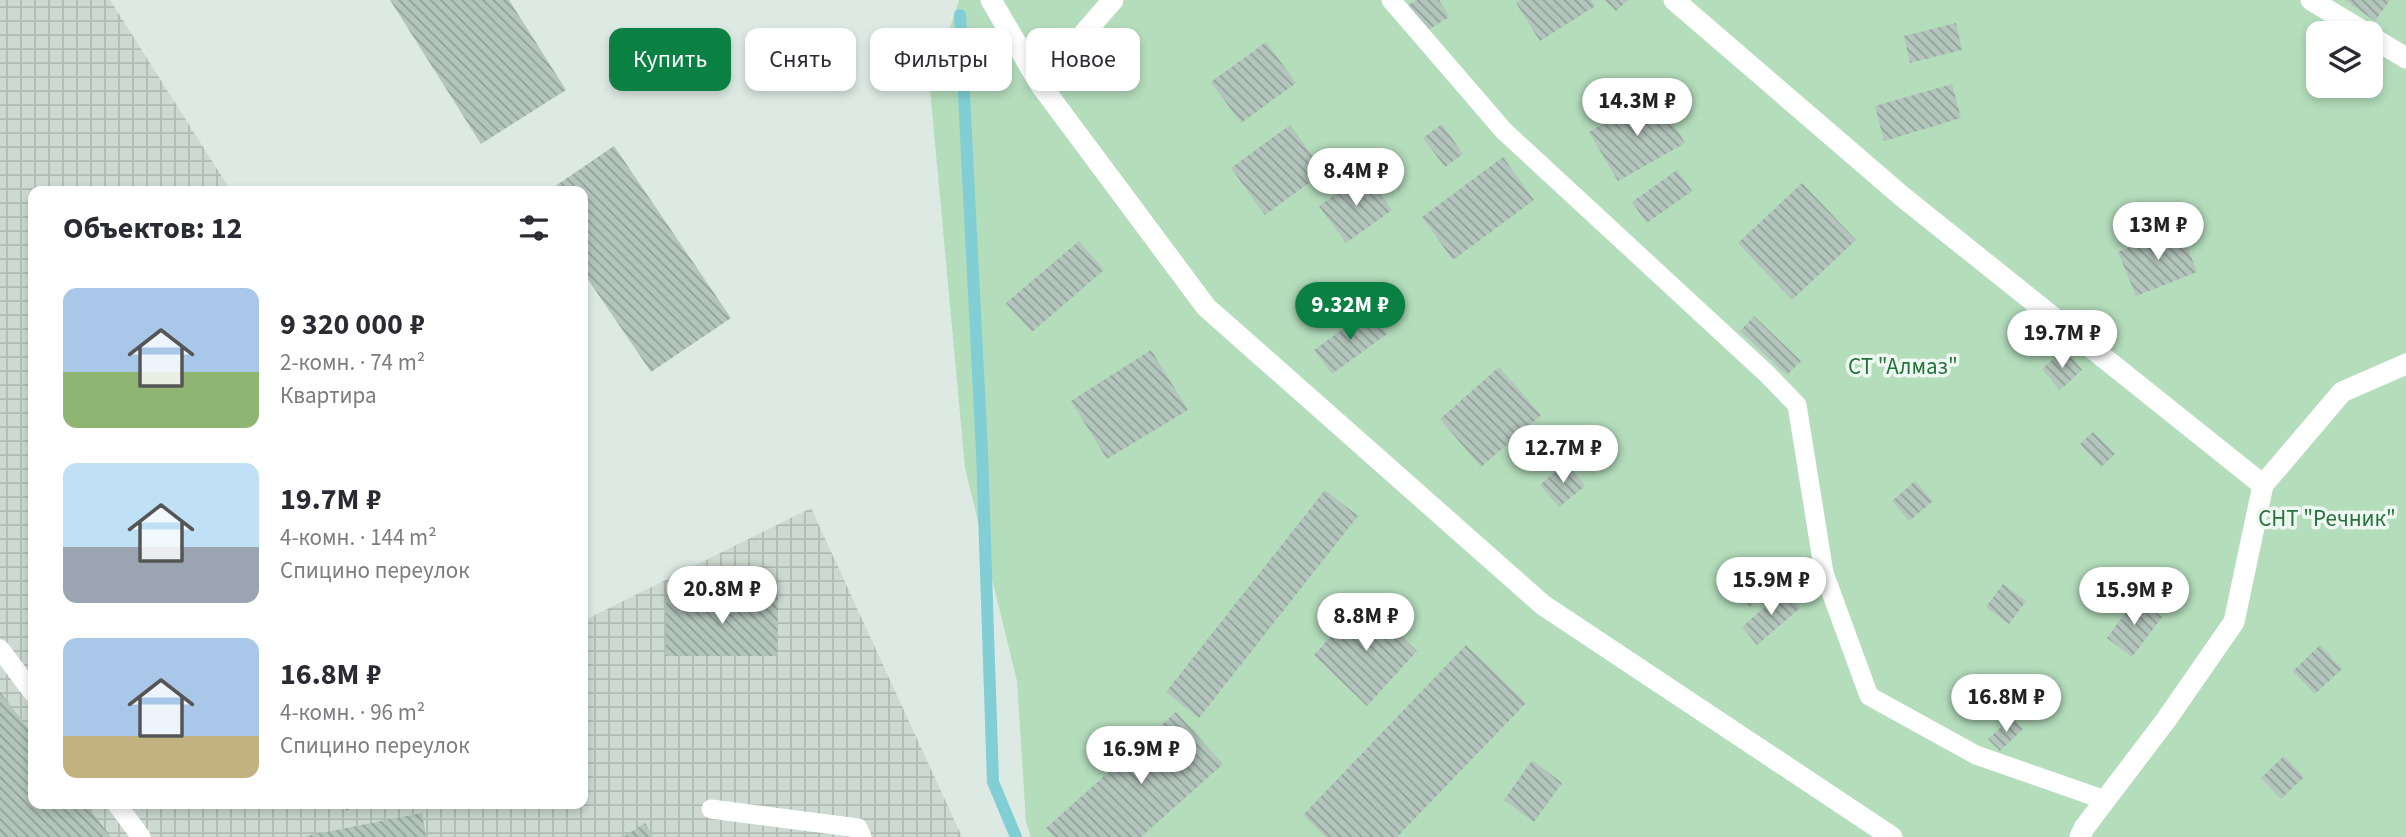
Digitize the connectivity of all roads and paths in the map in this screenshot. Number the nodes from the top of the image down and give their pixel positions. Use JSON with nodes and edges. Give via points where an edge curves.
{"nodes":[{"id":1,"x":991,"y":0,"type":"edge"},
{"id":2,"x":1113,"y":0,"type":"edge"},
{"id":3,"x":1391,"y":0,"type":"edge"},
{"id":4,"x":1674,"y":0,"type":"edge"},
{"id":5,"x":2311,"y":0,"type":"edge"},
{"id":6,"x":2346,"y":21,"type":"edge"},
{"id":7,"x":1089,"y":28,"type":"edge"},
{"id":8,"x":2383,"y":44,"type":"edge"},
{"id":9,"x":2406,"y":58,"type":"edge"},
{"id":10,"x":1026,"y":59,"type":"edge"},
{"id":11,"x":1046,"y":91,"type":"edge"},
{"id":12,"x":2406,"y":364,"type":"edge"},
{"id":13,"x":2263,"y":485,"type":"junction"},
{"id":14,"x":0,"y":649,"type":"edge"},
{"id":15,"x":28,"y":686,"type":"edge"},
{"id":16,"x":2105,"y":800,"type":"junction"},
{"id":17,"x":120,"y":809,"type":"edge"},
{"id":18,"x":711,"y":809,"type":"dead end"},
{"id":19,"x":141,"y":837,"type":"edge"},
{"id":20,"x":862,"y":837,"type":"edge"},
{"id":21,"x":1892,"y":837,"type":"edge"},
{"id":22,"x":2080,"y":837,"type":"edge"}],
"edges":[{"from":1,"to":10,"type":"street"},
{"from":2,"to":7,"type":"street"},
{"from":3,"to":16,"type":"lane","via":[[1504,131],[1797,405],[1824,573],[1869,696],[1976,755]]},
{"from":4,"to":13,"type":"street","via":[[1904,198]]},
{"from":5,"to":6,"type":"street"},
{"from":8,"to":9,"type":"street"},
{"from":11,"to":21,"type":"street","via":[[1206,307],[1543,605]]},
{"from":12,"to":13,"type":"street","via":[[2342,392]]},
{"from":13,"to":16,"type":"street","via":[[2234,622]]},
{"from":14,"to":15,"type":"lane"},
{"from":16,"to":22,"type":"street"},
{"from":17,"to":19,"type":"lane"},
{"from":18,"to":20,"type":"lane","via":[[858,828]]}]}
